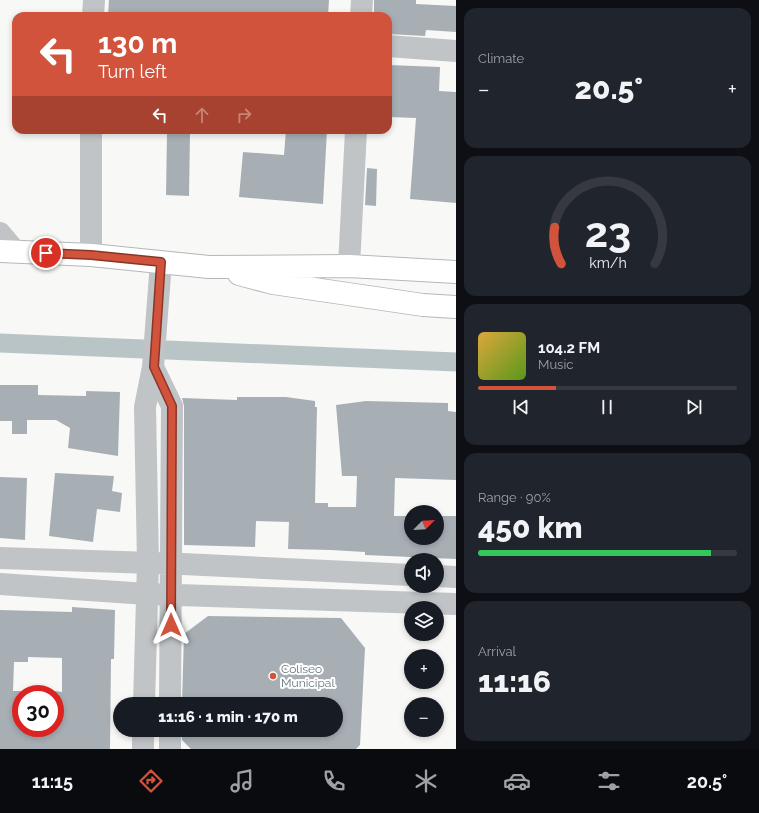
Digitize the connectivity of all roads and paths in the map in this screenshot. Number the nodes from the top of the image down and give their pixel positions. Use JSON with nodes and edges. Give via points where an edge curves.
{"nodes":[{"id":1,"x":94,"y":0,"type":"edge"},
{"id":2,"x":362,"y":0,"type":"edge"},
{"id":3,"x":92,"y":12,"type":"edge"},
{"id":4,"x":361,"y":12,"type":"edge"},
{"id":5,"x":392,"y":46,"type":"edge"},
{"id":6,"x":456,"y":51,"type":"edge"},
{"id":7,"x":91,"y":134,"type":"edge"},
{"id":8,"x":356,"y":134,"type":"edge"},
{"id":9,"x":0,"y":233,"type":"edge"},
{"id":10,"x":8,"y":251,"type":"edge"},
{"id":11,"x":91,"y":255,"type":"junction"},
{"id":12,"x":161,"y":262,"type":"junction"},
{"id":13,"x":349,"y":266,"type":"junction"},
{"id":14,"x":209,"y":267,"type":"junction"},
{"id":15,"x":456,"y":272,"type":"edge"},
{"id":16,"x":456,"y":307,"type":"edge"},
{"id":17,"x":154,"y":367,"type":"junction"},
{"id":18,"x":0,"y":558,"type":"edge"},
{"id":19,"x":148,"y":563,"type":"junction"},
{"id":20,"x":171,"y":564,"type":"junction"},
{"id":21,"x":404,"y":575,"type":"edge"},
{"id":22,"x":444,"y":576,"type":"edge"},
{"id":23,"x":456,"y":577,"type":"edge"},
{"id":24,"x":0,"y":584,"type":"edge"},
{"id":25,"x":171,"y":593,"type":"junction"},
{"id":26,"x":147,"y":594,"type":"junction"},
{"id":27,"x":456,"y":604,"type":"edge"},
{"id":28,"x":144,"y":697,"type":"edge"},
{"id":29,"x":170,"y":697,"type":"edge"},
{"id":30,"x":143,"y":737,"type":"edge"},
{"id":31,"x":170,"y":737,"type":"edge"},
{"id":32,"x":143,"y":749,"type":"edge"},
{"id":33,"x":170,"y":749,"type":"edge"}],
"edges":[{"from":1,"to":3,"type":"street"},
{"from":2,"to":4,"type":"street"},
{"from":5,"to":6,"type":"street"},
{"from":7,"to":11,"type":"street"},
{"from":8,"to":13,"type":"street"},
{"from":9,"to":10,"type":"street"},
{"from":10,"to":11,"type":"main road"},
{"from":11,"to":12,"type":"main road"},
{"from":12,"to":14,"type":"main road"},
{"from":12,"to":17,"type":"street"},
{"from":13,"to":14,"type":"main road"},
{"from":13,"to":15,"type":"main road"},
{"from":14,"to":16,"type":"main road","via":[[273,283]]},
{"from":17,"to":19,"type":"street","via":[[146,407]]},
{"from":17,"to":20,"type":"street","via":[[172,406]]},
{"from":18,"to":19,"type":"street"},
{"from":19,"to":20,"type":"street"},
{"from":19,"to":26,"type":"street"},
{"from":20,"to":21,"type":"street"},
{"from":20,"to":25,"type":"street"},
{"from":22,"to":23,"type":"street"},
{"from":24,"to":26,"type":"street"},
{"from":25,"to":26,"type":"street"},
{"from":25,"to":27,"type":"street"},
{"from":25,"to":29,"type":"street"},
{"from":26,"to":28,"type":"street"},
{"from":30,"to":32,"type":"street"},
{"from":31,"to":33,"type":"street"}]}
